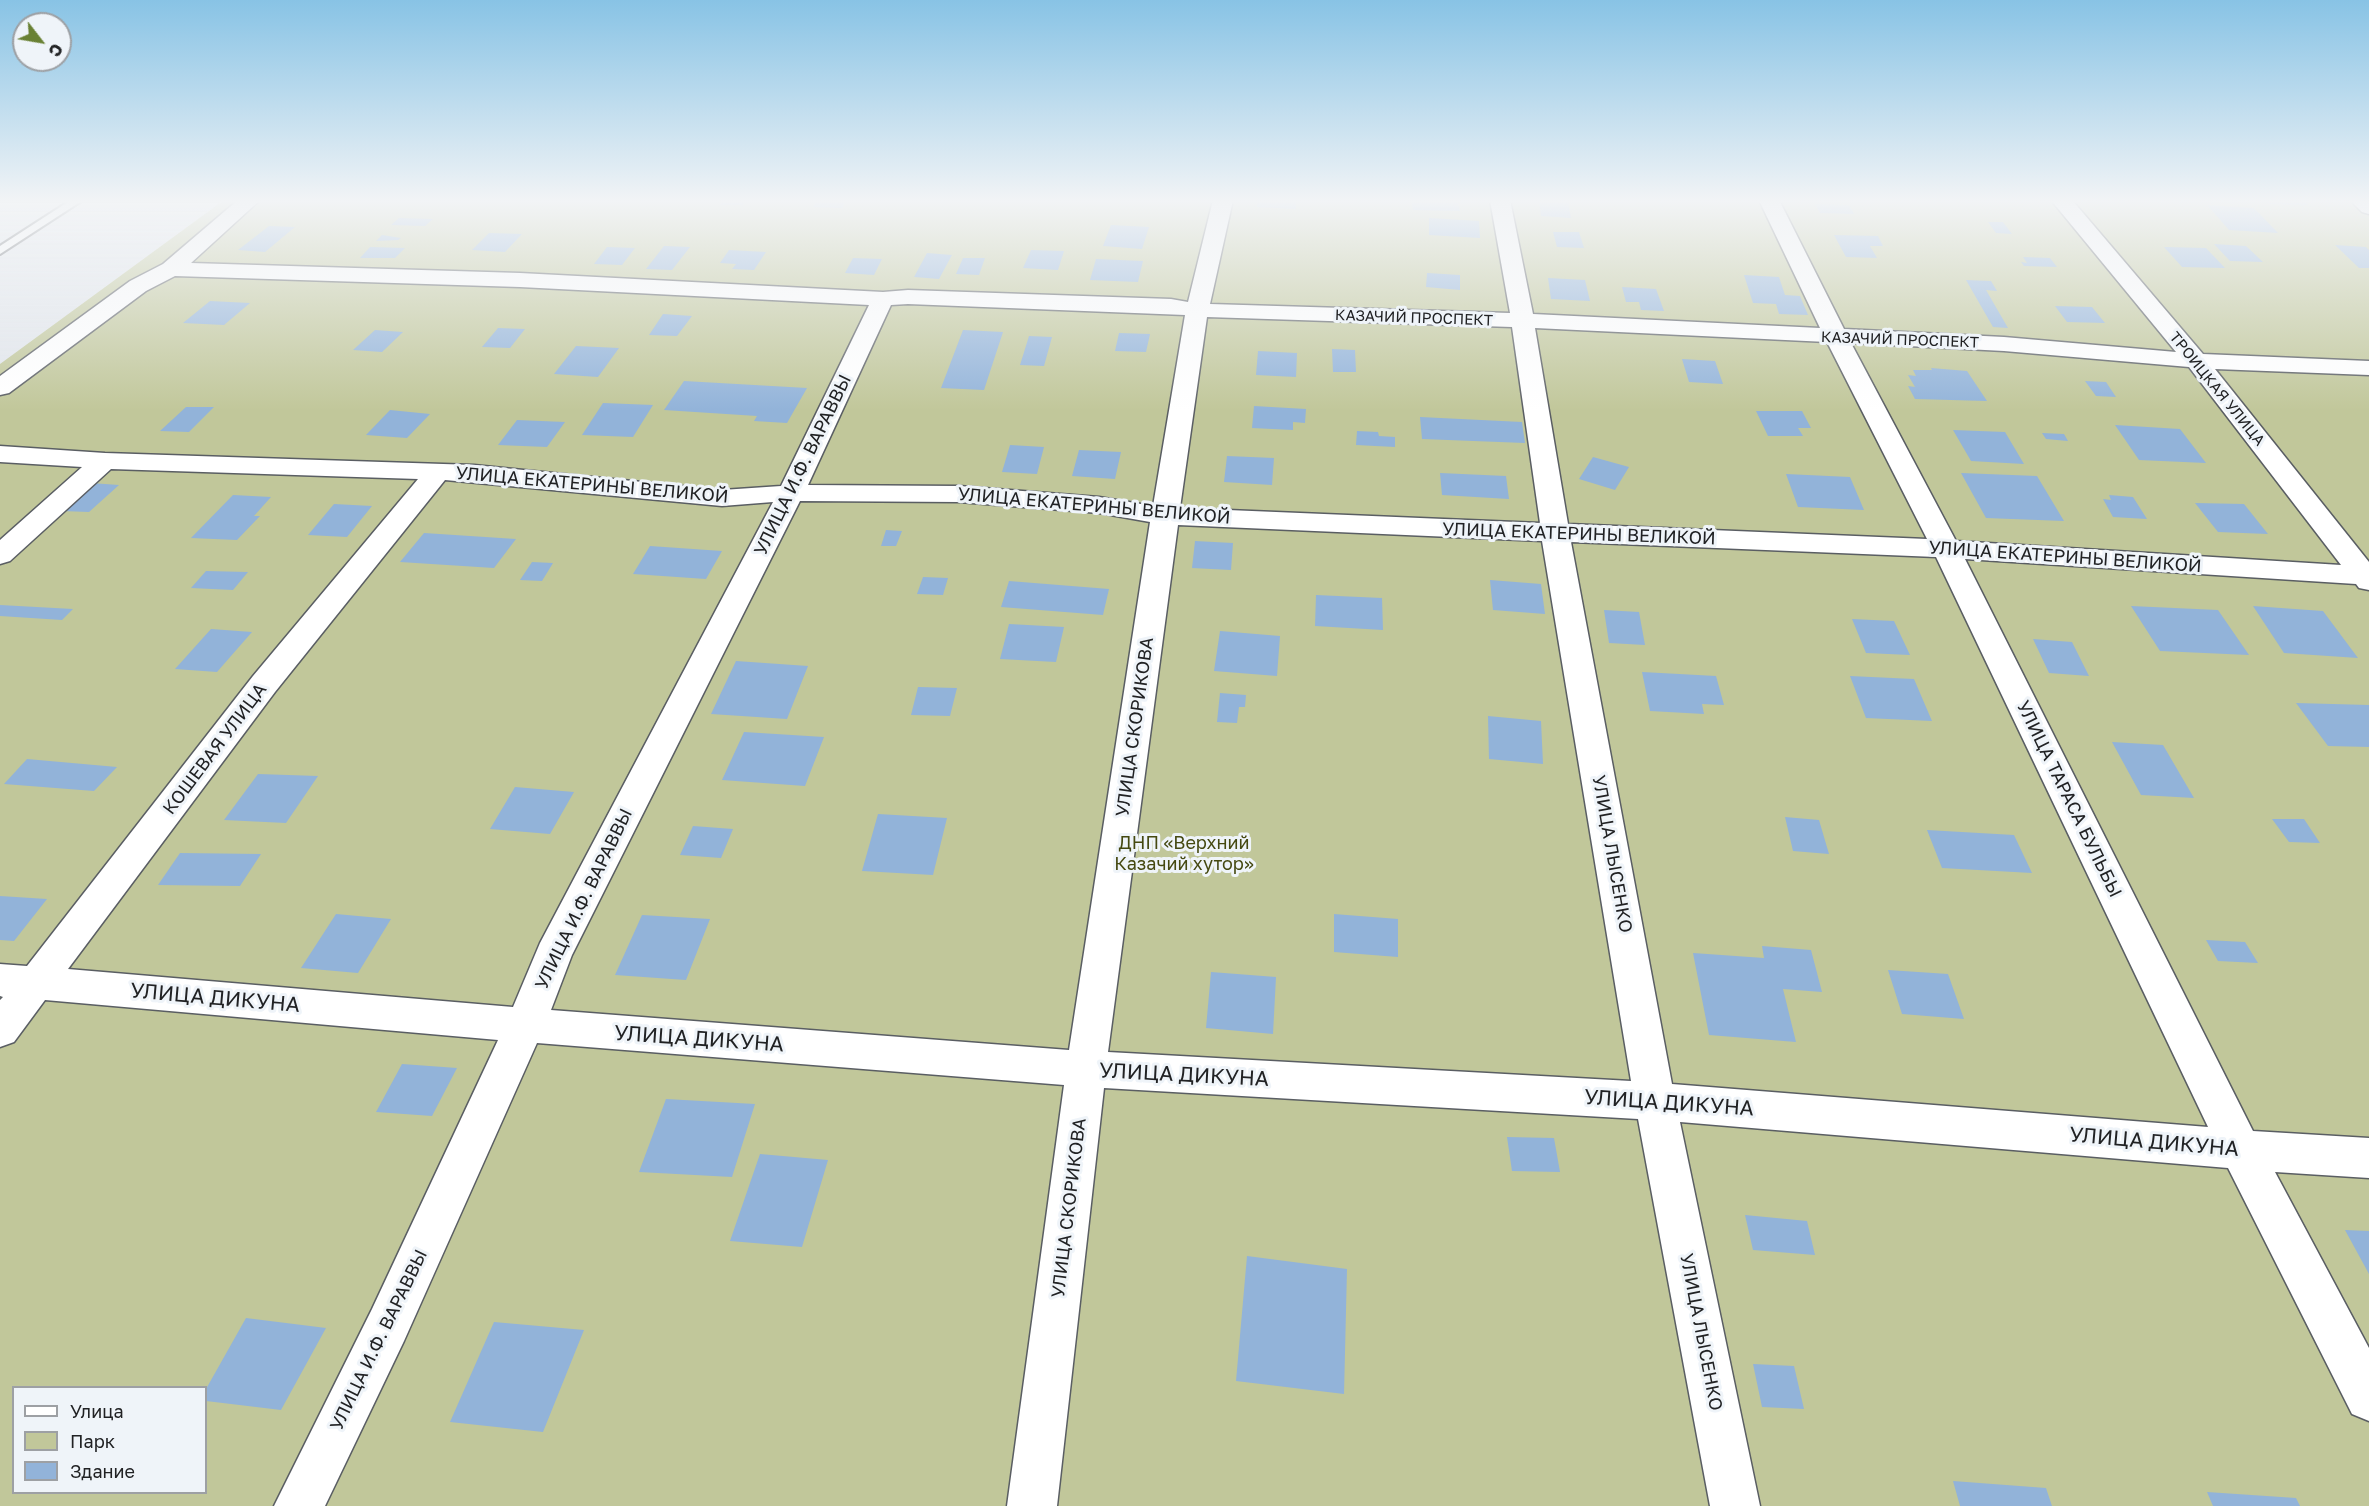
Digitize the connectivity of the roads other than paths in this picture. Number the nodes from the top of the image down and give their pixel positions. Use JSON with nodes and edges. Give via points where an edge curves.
{"nodes":[{"id":1,"x":169,"y":270,"type":"edge"},
{"id":2,"x":212,"y":270,"type":"edge"},
{"id":3,"x":1206,"y":270,"type":"edge"},
{"id":4,"x":1513,"y":270,"type":"edge"},
{"id":5,"x":1803,"y":270,"type":"edge"},
{"id":6,"x":2120,"y":270,"type":"edge"},
{"id":7,"x":883,"y":299,"type":"junction"},
{"id":8,"x":1197,"y":310,"type":"junction"},
{"id":9,"x":1523,"y":322,"type":"junction"},
{"id":10,"x":1836,"y":337,"type":"junction"},
{"id":11,"x":2196,"y":361,"type":"junction"},
{"id":12,"x":2369,"y":368,"type":"edge"},
{"id":13,"x":0,"y":388,"type":"edge"},
{"id":14,"x":0,"y":454,"type":"edge"},
{"id":15,"x":105,"y":461,"type":"junction"},
{"id":16,"x":436,"y":474,"type":"junction"},
{"id":17,"x":791,"y":493,"type":"junction"},
{"id":18,"x":1165,"y":516,"type":"junction"},
{"id":19,"x":1555,"y":533,"type":"junction"},
{"id":20,"x":1946,"y":549,"type":"junction"},
{"id":21,"x":0,"y":555,"type":"edge"},
{"id":22,"x":2368,"y":578,"type":"edge"},
{"id":23,"x":18,"y":982,"type":"edge"},
{"id":24,"x":525,"y":1026,"type":"junction"},
{"id":25,"x":0,"y":1030,"type":"edge"},
{"id":26,"x":1086,"y":1069,"type":"junction"},
{"id":27,"x":1655,"y":1101,"type":"junction"},
{"id":28,"x":2241,"y":1150,"type":"junction"},
{"id":29,"x":2369,"y":1158,"type":"edge"},
{"id":30,"x":2369,"y":1397,"type":"edge"},
{"id":31,"x":299,"y":1506,"type":"edge"},
{"id":32,"x":1032,"y":1506,"type":"edge"},
{"id":33,"x":1735,"y":1506,"type":"edge"}],
"edges":[{"from":1,"to":13,"type":"street","via":[[138,286]]},
{"from":2,"to":7,"type":"street","name":"КАЗАЧИЙ ПРОСПЕКТ","via":[[520,280]]},
{"from":3,"to":8,"type":"street","name":"УЛИЦА СКОРИКОВА"},
{"from":4,"to":9,"type":"street","name":"УЛИЦА ЛЫСЕНКО"},
{"from":5,"to":10,"type":"street","name":"УЛИЦА ТАРАСА БУЛЬБЫ"},
{"from":6,"to":11,"type":"street","name":"ТРОИЦКАЯ УЛИЦА"},
{"from":7,"to":8,"type":"street","name":"КАЗАЧИЙ ПРОСПЕКТ","via":[[1171,306]]},
{"from":7,"to":17,"type":"street","name":"УЛИЦА И.Ф. ВАРАВВЫ"},
{"from":8,"to":9,"type":"street","name":"КАЗАЧИЙ ПРОСПЕКТ"},
{"from":8,"to":18,"type":"street","name":"УЛИЦА СКОРИКОВА"},
{"from":9,"to":10,"type":"street","name":"КАЗАЧИЙ ПРОСПЕКТ"},
{"from":9,"to":19,"type":"street","name":"УЛИЦА ЛЫСЕНКО"},
{"from":10,"to":11,"type":"street","name":"КАЗАЧИЙ ПРОСПЕКТ","via":[[2004,344]]},
{"from":10,"to":20,"type":"street","name":"УЛИЦА ТАРАСА БУЛЬБЫ"},
{"from":11,"to":12,"type":"street","name":"КАЗАЧИЙ ПРОСПЕКТ"},
{"from":11,"to":22,"type":"street","name":"ТРОИЦКАЯ УЛИЦА"},
{"from":14,"to":15,"type":"street","name":"УЛИЦА ЕКАТЕРИНЫ ВЕЛИКОЙ"},
{"from":15,"to":16,"type":"street","name":"УЛИЦА ЕКАТЕРИНЫ ВЕЛИКОЙ"},
{"from":15,"to":21,"type":"street"},
{"from":16,"to":17,"type":"street","name":"УЛИЦА ЕКАТЕРИНЫ ВЕЛИКОЙ","via":[[474,474],[722,498]]},
{"from":16,"to":23,"type":"street","name":"КОШЕВАЯ УЛИЦА"},
{"from":17,"to":18,"type":"street","name":"УЛИЦА ЕКАТЕРИНЫ ВЕЛИКОЙ","via":[[959,494],[1099,505]]},
{"from":17,"to":24,"type":"street","name":"УЛИЦА И.Ф. ВАРАВВЫ","via":[[553,954]]},
{"from":18,"to":19,"type":"street","name":"УЛИЦА ЕКАТЕРИНЫ ВЕЛИКОЙ"},
{"from":18,"to":26,"type":"street","name":"УЛИЦА СКОРИКОВА"},
{"from":19,"to":20,"type":"street","name":"УЛИЦА ЕКАТЕРИНЫ ВЕЛИКОЙ"},
{"from":19,"to":27,"type":"street","name":"УЛИЦА ЛЫСЕНКО"},
{"from":20,"to":22,"type":"street","name":"УЛИЦА ЕКАТЕРИНЫ ВЕЛИКОЙ"},
{"from":20,"to":28,"type":"street","name":"УЛИЦА ТАРАСА БУЛЬБЫ"},
{"from":23,"to":24,"type":"street","name":"УЛИЦА ДИКУНА"},
{"from":23,"to":25,"type":"street","name":"КОШЕВАЯ УЛИЦА"},
{"from":24,"to":26,"type":"street","name":"УЛИЦА ДИКУНА"},
{"from":24,"to":31,"type":"street","name":"УЛИЦА И.Ф. ВАРАВВЫ","via":[[388,1325]]},
{"from":26,"to":27,"type":"street","name":"УЛИЦА ДИКУНА"},
{"from":26,"to":32,"type":"street","name":"УЛИЦА СКОРИКОВА"},
{"from":27,"to":28,"type":"street","name":"УЛИЦА ДИКУНА"},
{"from":27,"to":33,"type":"street","name":"УЛИЦА ЛЫСЕНКО"},
{"from":28,"to":29,"type":"street","name":"УЛИЦА ДИКУНА"},
{"from":28,"to":30,"type":"street","name":"УЛИЦА ТАРАСА БУЛЬБЫ"}]}
